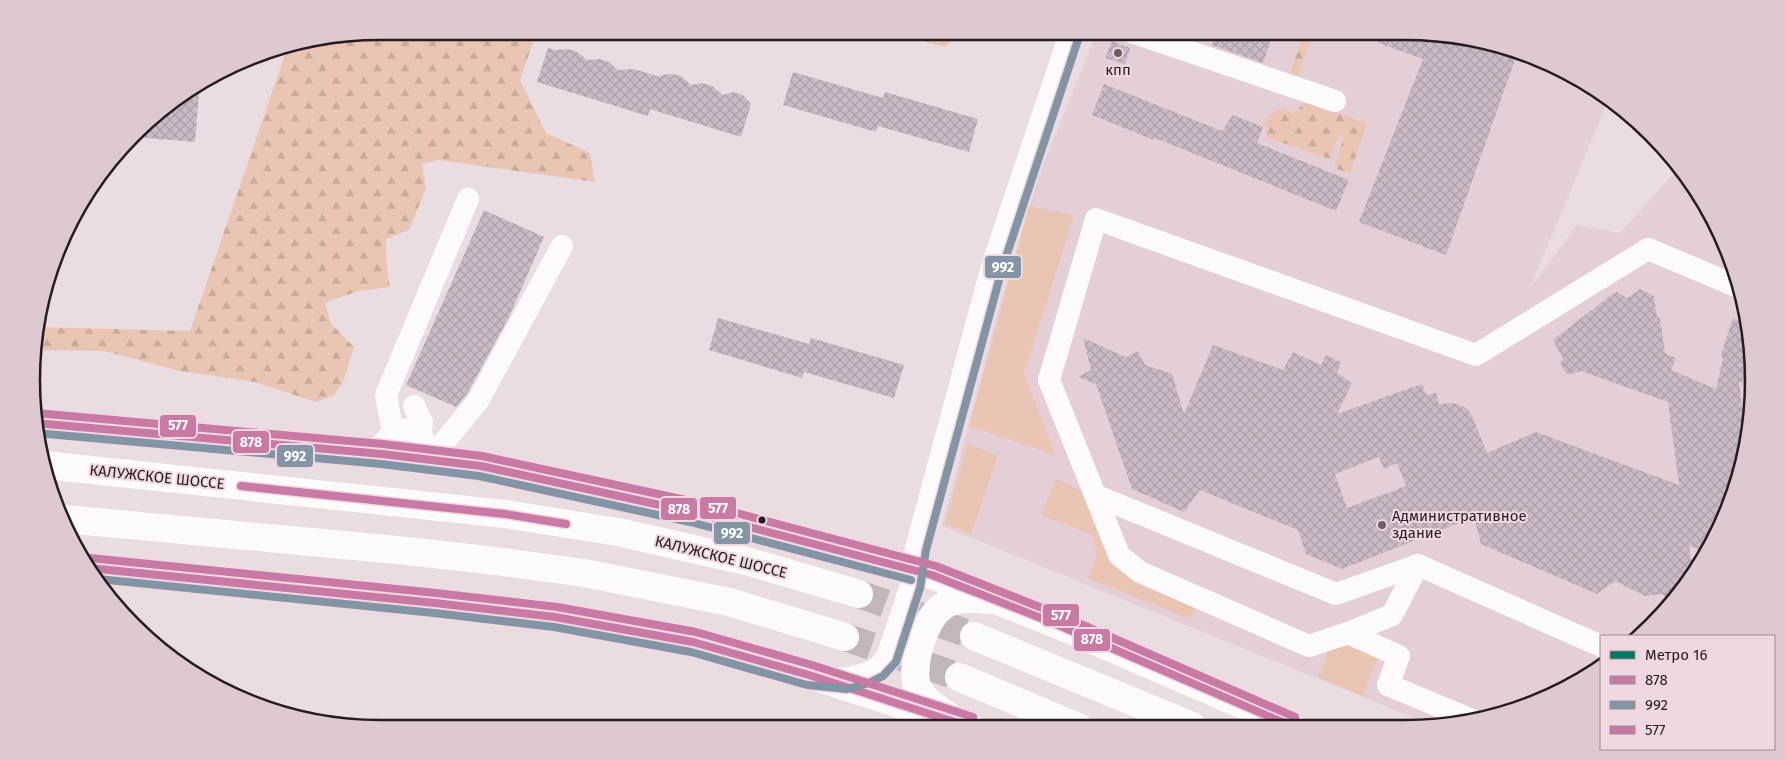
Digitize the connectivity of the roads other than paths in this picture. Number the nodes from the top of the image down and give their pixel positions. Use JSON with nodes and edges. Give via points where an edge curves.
{"nodes":[{"id":1,"x":1068,"y":40,"type":"edge"},
{"id":2,"x":1155,"y":40,"type":"edge"},
{"id":3,"x":1335,"y":101,"type":"dead end"},
{"id":4,"x":468,"y":199,"type":"dead end"},
{"id":5,"x":562,"y":246,"type":"dead end"},
{"id":6,"x":1731,"y":284,"type":"edge"},
{"id":7,"x":43,"y":423,"type":"edge"},
{"id":8,"x":425,"y":432,"type":"junction"},
{"id":9,"x":388,"y":443,"type":"junction"},
{"id":10,"x":50,"y":458,"type":"edge"},
{"id":11,"x":51,"y":466,"type":"edge"},
{"id":12,"x":101,"y":470,"type":"junction"},
{"id":13,"x":1097,"y":496,"type":"junction"},
{"id":14,"x":70,"y":519,"type":"edge"},
{"id":15,"x":1418,"y":565,"type":"junction"},
{"id":16,"x":97,"y":569,"type":"edge"},
{"id":17,"x":914,"y":570,"type":"junction"},
{"id":18,"x":859,"y":594,"type":"tunnel mouth"},
{"id":19,"x":995,"y":601,"type":"junction"},
{"id":20,"x":1348,"y":632,"type":"junction"},
{"id":21,"x":974,"y":636,"type":"tunnel mouth"},
{"id":22,"x":845,"y":637,"type":"tunnel mouth"},
{"id":23,"x":1600,"y":646,"type":"edge"},
{"id":24,"x":809,"y":675,"type":"junction"},
{"id":25,"x":959,"y":677,"type":"tunnel mouth"},
{"id":26,"x":1460,"y":715,"type":"edge"},
{"id":27,"x":948,"y":720,"type":"edge"},
{"id":28,"x":956,"y":720,"type":"edge"},
{"id":29,"x":1061,"y":720,"type":"edge"},
{"id":30,"x":1177,"y":720,"type":"edge"},
{"id":31,"x":1277,"y":720,"type":"edge"}],
"edges":[{"from":1,"to":17,"type":"street","via":[[992,266],[916,548]]},
{"from":2,"to":3,"type":"street"},
{"from":4,"to":9,"type":"street","via":[[386,394]]},
{"from":5,"to":8,"type":"street","via":[[478,401],[439,448]]},
{"from":6,"to":13,"type":"street","via":[[1648,249],[1476,355],[1096,219],[1049,380]]},
{"from":7,"to":9,"type":"main road"},
{"from":8,"to":9,"type":"main road"},
{"from":8,"to":17,"type":"main road","via":[[481,466],[692,512]]},
{"from":10,"to":12,"type":"main road"},
{"from":11,"to":12,"type":"main road","name":"КАЛУЖСКОЕ ШОССЕ"},
{"from":12,"to":18,"type":"main road","name":"КАЛУЖСКОЕ ШОССЕ","via":[[505,514],[618,532],[746,561]]},
{"from":13,"to":15,"type":"street","via":[[1336,594]]},
{"from":13,"to":20,"type":"street","via":[[1119,555],[1140,572],[1309,646]]},
{"from":14,"to":22,"type":"main road","via":[[407,551],[584,573],[729,602]]},
{"from":15,"to":20,"type":"street","via":[[1392,615]]},
{"from":15,"to":23,"type":"street"},
{"from":16,"to":24,"type":"main road","via":[[555,617],[693,642]]},
{"from":17,"to":19,"type":"main road"},
{"from":17,"to":24,"type":"street","via":[[887,657],[879,667],[846,679]]},
{"from":19,"to":28,"type":"main road","via":[[956,600],[941,608],[928,624],[918,653],[914,670],[919,690],[930,704]]},
{"from":19,"to":31,"type":"main road","via":[[1056,624]]},
{"from":20,"to":26,"type":"street","via":[[1399,656],[1388,685]]},
{"from":21,"to":30,"type":"main road"},
{"from":24,"to":27,"type":"main road"},
{"from":25,"to":29,"type":"main road"}]}
